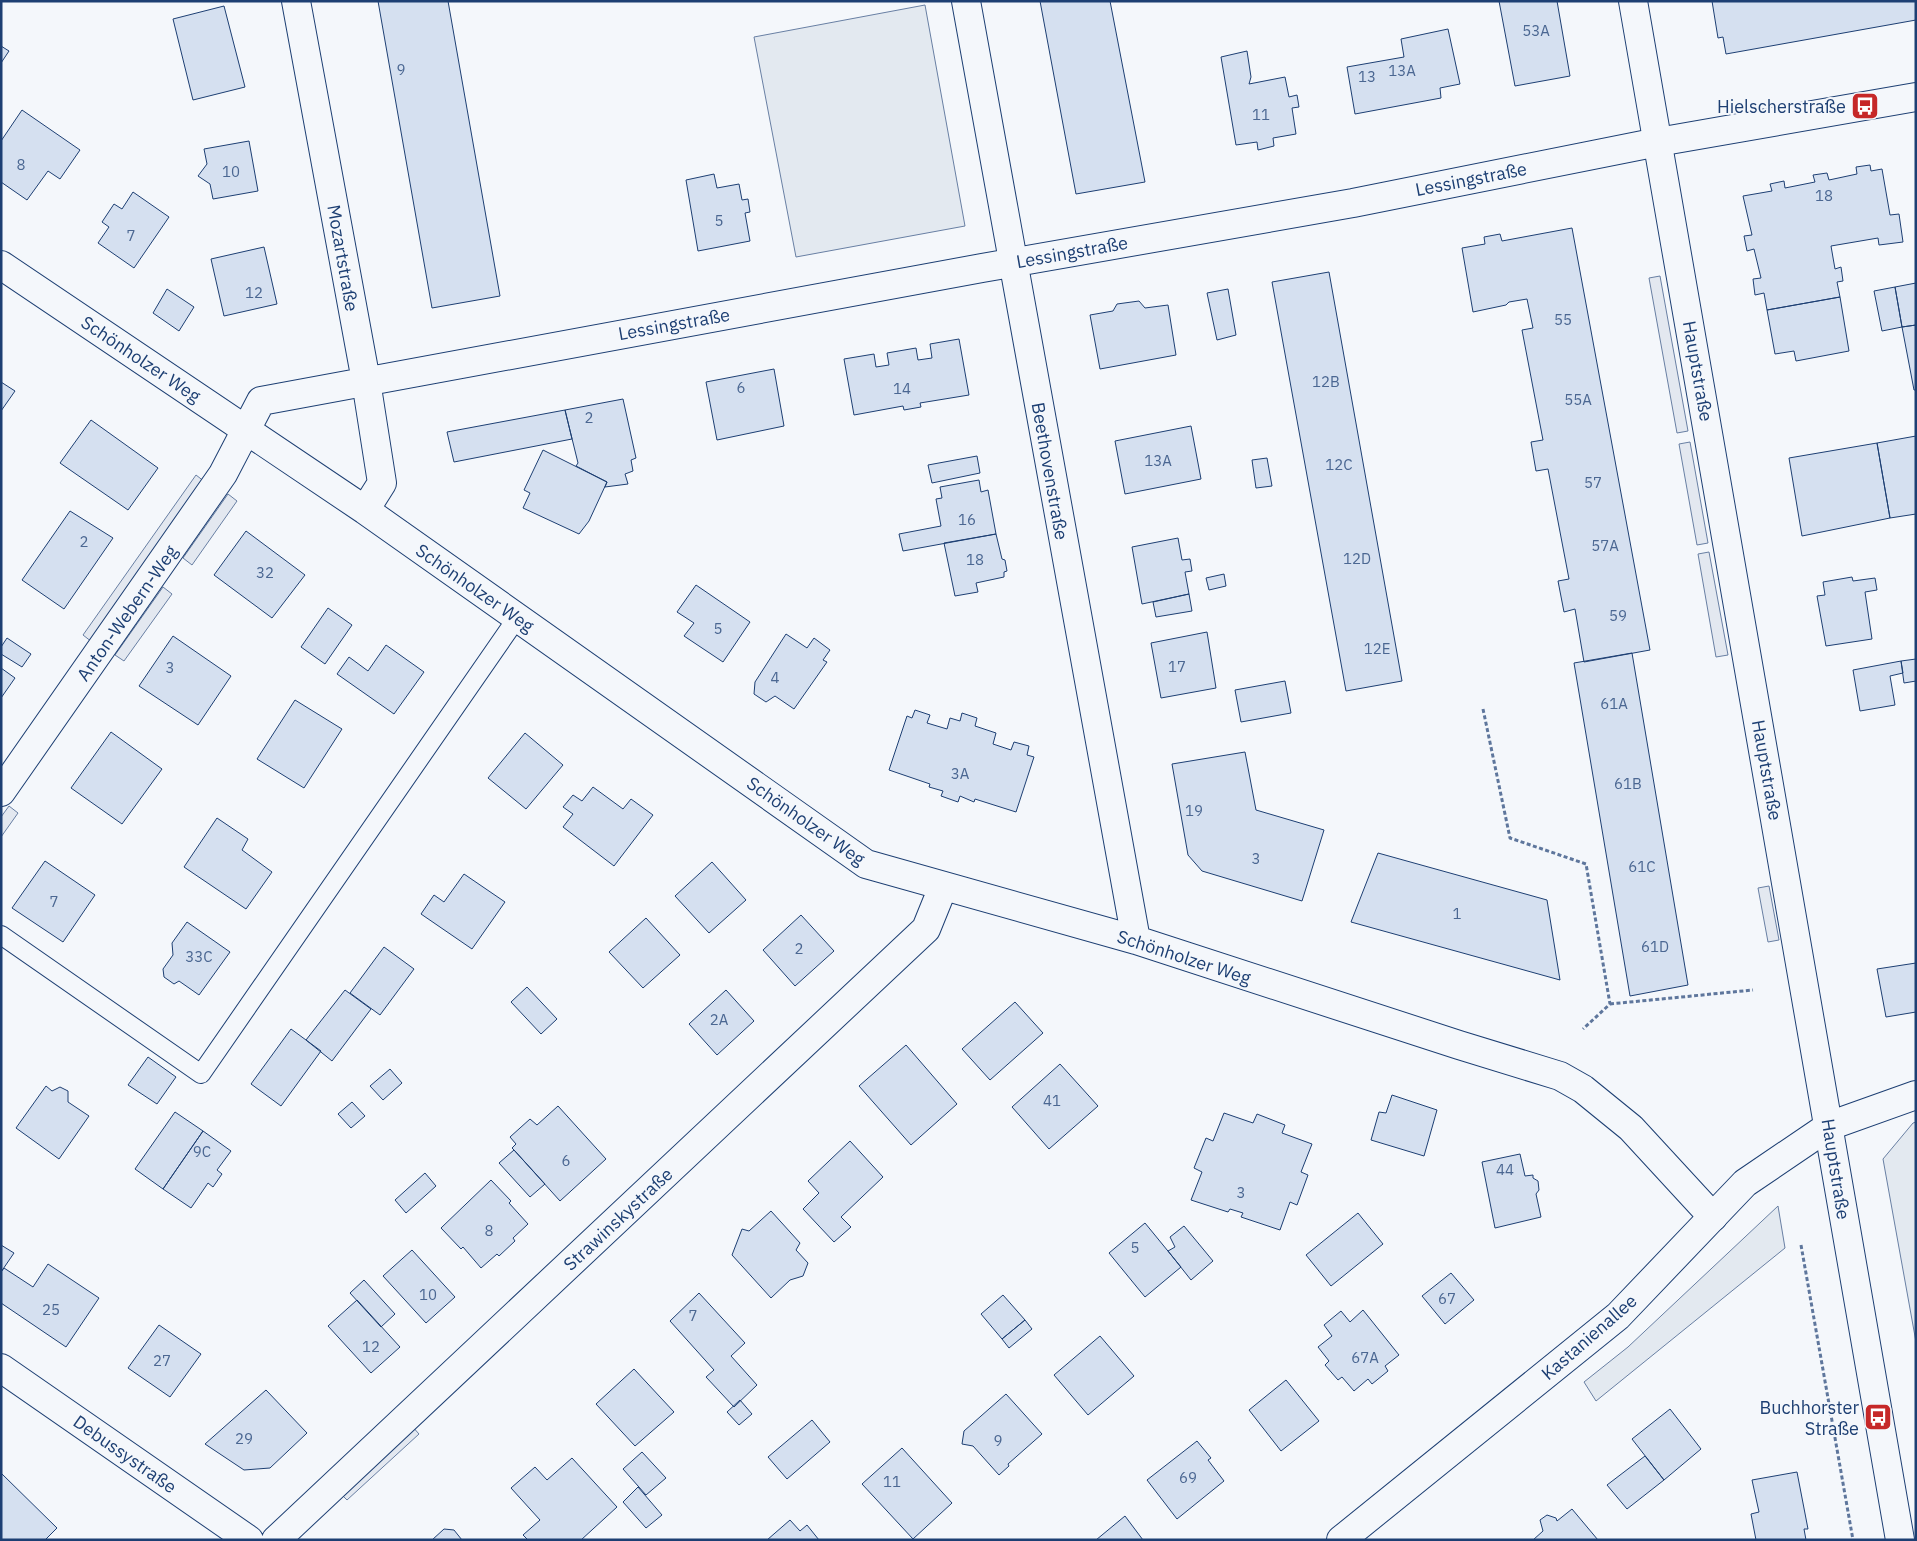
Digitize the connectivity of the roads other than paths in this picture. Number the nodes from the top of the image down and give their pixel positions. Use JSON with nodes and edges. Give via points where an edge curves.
{"nodes":[{"id":1,"x":296,"y":1,"type":"edge"},
{"id":2,"x":966,"y":1,"type":"edge"},
{"id":3,"x":1633,"y":1,"type":"edge"},
{"id":4,"x":1916,"y":97,"type":"edge"},
{"id":5,"x":1658,"y":142,"type":"junction"},
{"id":6,"x":1012,"y":262,"type":"junction"},
{"id":7,"x":1,"y":265,"type":"edge"},
{"id":8,"x":366,"y":381,"type":"junction"},
{"id":9,"x":245,"y":430,"type":"junction"},
{"id":10,"x":365,"y":510,"type":"junction"},
{"id":11,"x":517,"y":618,"type":"junction"},
{"id":12,"x":1,"y":792,"type":"edge"},
{"id":13,"x":943,"y":887,"type":"junction"},
{"id":14,"x":1,"y":935,"type":"edge"},
{"id":15,"x":1136,"y":940,"type":"junction"},
{"id":16,"x":1916,"y":1095,"type":"edge"},
{"id":17,"x":1828,"y":1126,"type":"junction"},
{"id":18,"x":1712,"y":1217,"type":"junction"},
{"id":19,"x":1,"y":1368,"type":"edge"},
{"id":20,"x":249,"y":1540,"type":"edge"},
{"id":21,"x":276,"y":1540,"type":"edge"},
{"id":22,"x":1341,"y":1540,"type":"edge"},
{"id":23,"x":1900,"y":1540,"type":"edge"}],
"edges":[{"from":1,"to":8,"type":"street","name":"Mozartstraße"},
{"from":2,"to":6,"type":"street","name":"Beethovenstraße"},
{"from":3,"to":5,"type":"street","name":"Hauptstraße"},
{"from":4,"to":5,"type":"street","name":"Lessingstraße"},
{"from":5,"to":6,"type":"street","name":"Lessingstraße","via":[[1353,203]]},
{"from":5,"to":17,"type":"street","name":"Hauptstraße"},
{"from":6,"to":8,"type":"street","name":"Lessingstraße"},
{"from":6,"to":15,"type":"street","name":"Beethovenstraße"},
{"from":7,"to":9,"type":"street","name":"Schönholzer Weg"},
{"from":8,"to":9,"type":"street","name":"Lessingstraße","via":[[261,401]]},
{"from":8,"to":10,"type":"street","name":"Mozartstraße","via":[[382,483]]},
{"from":9,"to":10,"type":"street","name":"Schönholzer Weg"},
{"from":9,"to":12,"type":"street","name":"Anton-Webern-Weg","via":[[224,474]]},
{"from":10,"to":11,"type":"street","name":"Schönholzer Weg"},
{"from":11,"to":13,"type":"street","name":"Schönholzer Weg","via":[[866,864]]},
{"from":11,"to":14,"type":"lane","via":[[201,1074]]},
{"from":13,"to":15,"type":"street","name":"Schönholzer Weg"},
{"from":13,"to":21,"type":"street","name":"Strawinskystraße","via":[[926,930]]},
{"from":15,"to":18,"type":"street","name":"Schönholzer Weg","via":[[1560,1076],[1584,1089],[1631,1128]]},
{"from":16,"to":17,"type":"street"},
{"from":17,"to":18,"type":"street","name":"Kastanienallee","via":[[1745,1183]]},
{"from":17,"to":23,"type":"street","name":"Hauptstraße"},
{"from":18,"to":22,"type":"street","name":"Kastanienallee","via":[[1618,1316]]},
{"from":19,"to":20,"type":"street","name":"Debussystraße"}]}
